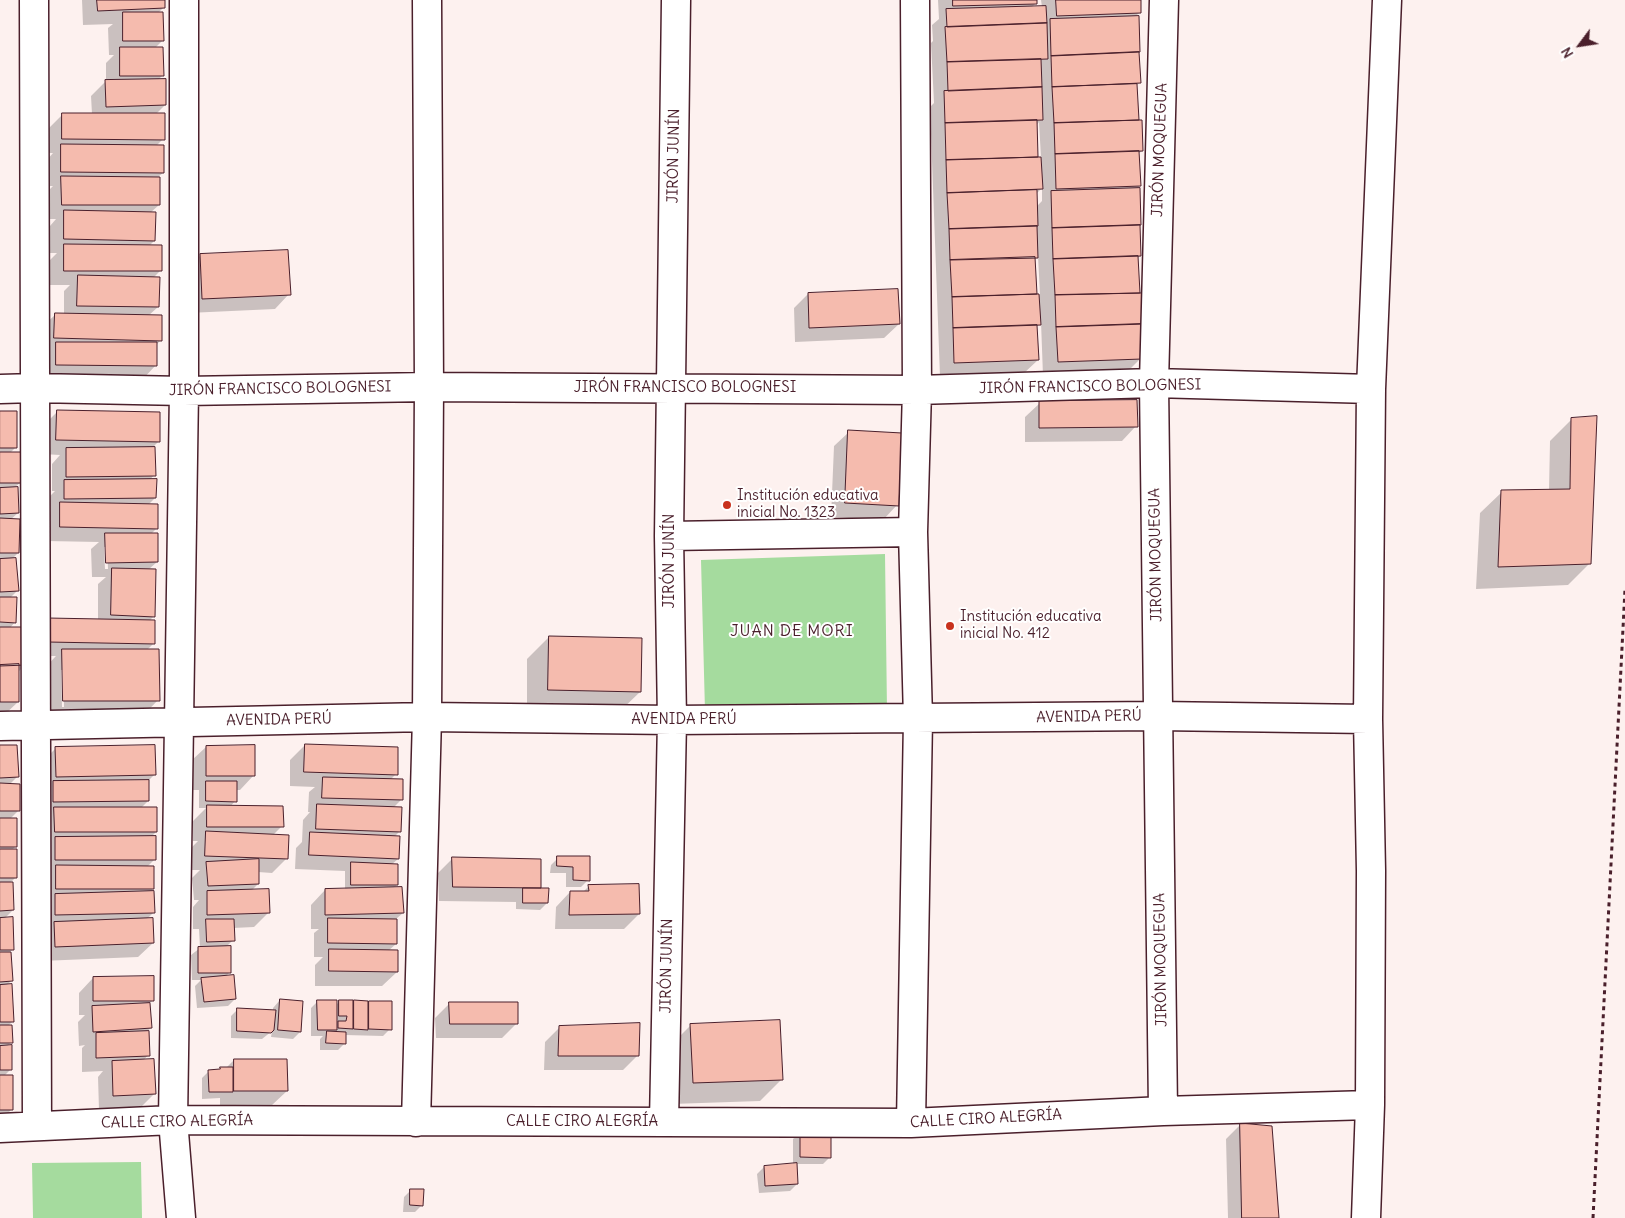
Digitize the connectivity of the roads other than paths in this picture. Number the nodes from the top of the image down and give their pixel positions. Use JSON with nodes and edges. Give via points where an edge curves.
{"nodes":[{"id":1,"x":34,"y":0,"type":"edge"},
{"id":2,"x":184,"y":0,"type":"edge"},
{"id":3,"x":426,"y":0,"type":"edge"},
{"id":4,"x":676,"y":0,"type":"edge"},
{"id":5,"x":915,"y":0,"type":"edge"},
{"id":6,"x":1164,"y":0,"type":"edge"},
{"id":7,"x":1387,"y":0,"type":"edge"},
{"id":8,"x":1154,"y":384,"type":"junction"},
{"id":9,"x":429,"y":387,"type":"junction"},
{"id":10,"x":35,"y":388,"type":"junction"},
{"id":11,"x":671,"y":388,"type":"junction"},
{"id":12,"x":0,"y":389,"type":"edge"},
{"id":13,"x":1371,"y":389,"type":"junction"},
{"id":14,"x":917,"y":390,"type":"junction"},
{"id":15,"x":184,"y":391,"type":"junction"},
{"id":16,"x":913,"y":532,"type":"junction"},
{"id":17,"x":669,"y":536,"type":"junction"},
{"id":18,"x":1158,"y":716,"type":"junction"},
{"id":19,"x":427,"y":717,"type":"junction"},
{"id":20,"x":918,"y":719,"type":"junction"},
{"id":21,"x":1368,"y":719,"type":"junction"},
{"id":22,"x":672,"y":720,"type":"junction"},
{"id":23,"x":180,"y":722,"type":"junction"},
{"id":24,"x":0,"y":726,"type":"edge"},
{"id":25,"x":35,"y":726,"type":"junction"},
{"id":26,"x":1370,"y":1105,"type":"junction"},
{"id":27,"x":1163,"y":1111,"type":"junction"},
{"id":28,"x":173,"y":1120,"type":"junction"},
{"id":29,"x":416,"y":1122,"type":"junction"},
{"id":30,"x":664,"y":1122,"type":"junction"},
{"id":31,"x":911,"y":1123,"type":"junction"},
{"id":32,"x":37,"y":1126,"type":"junction"},
{"id":33,"x":0,"y":1128,"type":"edge"},
{"id":34,"x":181,"y":1218,"type":"edge"},
{"id":35,"x":1366,"y":1218,"type":"edge"}],
"edges":[{"from":1,"to":10,"type":"street"},
{"from":2,"to":15,"type":"street"},
{"from":3,"to":9,"type":"street"},
{"from":4,"to":11,"type":"street","name":"JIRÓN JUNÍN"},
{"from":5,"to":14,"type":"street"},
{"from":6,"to":8,"type":"street","name":"JIRÓN MOQUEGUA"},
{"from":7,"to":13,"type":"street"},
{"from":8,"to":13,"type":"street","name":"JIRÓN FRANCISCO BOLOGNESI"},
{"from":8,"to":14,"type":"street","name":"JIRÓN FRANCISCO BOLOGNESI"},
{"from":8,"to":18,"type":"street","name":"JIRÓN MOQUEGUA"},
{"from":9,"to":11,"type":"street","name":"JIRÓN FRANCISCO BOLOGNESI"},
{"from":9,"to":15,"type":"street","name":"JIRÓN FRANCISCO BOLOGNESI"},
{"from":9,"to":19,"type":"street"},
{"from":10,"to":12,"type":"street","name":"JIRÓN FRANCISCO BOLOGNESI"},
{"from":10,"to":15,"type":"street","name":"JIRÓN FRANCISCO BOLOGNESI"},
{"from":10,"to":25,"type":"street"},
{"from":11,"to":14,"type":"street","name":"JIRÓN FRANCISCO BOLOGNESI"},
{"from":11,"to":17,"type":"street","name":"JIRÓN JUNÍN"},
{"from":13,"to":21,"type":"street"},
{"from":14,"to":16,"type":"street"},
{"from":15,"to":23,"type":"street"},
{"from":16,"to":17,"type":"street"},
{"from":16,"to":20,"type":"street"},
{"from":17,"to":22,"type":"street","name":"JIRÓN JUNÍN"},
{"from":18,"to":20,"type":"street","name":"AVENIDA PERÚ"},
{"from":18,"to":21,"type":"street","name":"AVENIDA PERÚ"},
{"from":18,"to":27,"type":"street","name":"JIRÓN MOQUEGUA"},
{"from":19,"to":22,"type":"street","name":"AVENIDA PERÚ"},
{"from":19,"to":23,"type":"street","name":"AVENIDA PERÚ"},
{"from":19,"to":29,"type":"street"},
{"from":20,"to":22,"type":"street","name":"AVENIDA PERÚ"},
{"from":20,"to":31,"type":"street"},
{"from":21,"to":26,"type":"street"},
{"from":22,"to":30,"type":"street","name":"JIRÓN JUNÍN"},
{"from":23,"to":25,"type":"street","name":"AVENIDA PERÚ"},
{"from":23,"to":28,"type":"street"},
{"from":24,"to":25,"type":"street","name":"AVENIDA PERÚ"},
{"from":25,"to":32,"type":"street"},
{"from":26,"to":27,"type":"street","name":"CALLE CIRO ALEGRÍA"},
{"from":26,"to":35,"type":"street"},
{"from":27,"to":31,"type":"street","name":"CALLE CIRO ALEGRÍA"},
{"from":28,"to":29,"type":"street","name":"CALLE CIRO ALEGRÍA"},
{"from":28,"to":32,"type":"street","name":"CALLE CIRO ALEGRÍA"},
{"from":28,"to":34,"type":"street"},
{"from":29,"to":30,"type":"street","name":"CALLE CIRO ALEGRÍA"},
{"from":30,"to":31,"type":"street","name":"CALLE CIRO ALEGRÍA"},
{"from":32,"to":33,"type":"street","name":"CALLE CIRO ALEGRÍA"}]}
